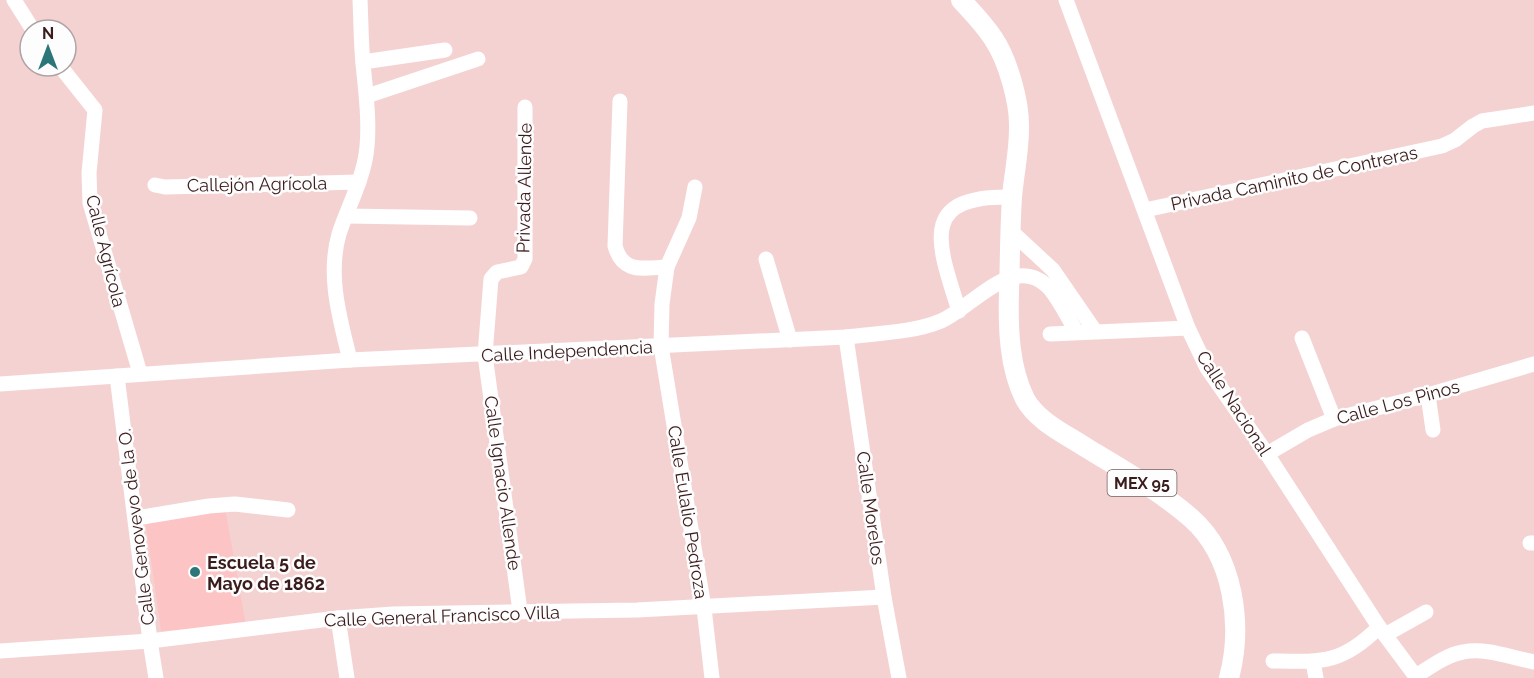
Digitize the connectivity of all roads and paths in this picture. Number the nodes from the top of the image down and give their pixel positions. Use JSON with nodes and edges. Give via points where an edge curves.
{"nodes":[{"id":1,"x":14,"y":0,"type":"edge"},
{"id":2,"x":360,"y":0,"type":"edge"},
{"id":3,"x":961,"y":0,"type":"edge"},
{"id":4,"x":1066,"y":0,"type":"edge"},
{"id":5,"x":25,"y":18,"type":"edge"},
{"id":6,"x":445,"y":51,"type":"dead end"},
{"id":7,"x":478,"y":59,"type":"dead end"},
{"id":8,"x":363,"y":62,"type":"junction"},
{"id":9,"x":70,"y":78,"type":"edge"},
{"id":10,"x":367,"y":96,"type":"junction"},
{"id":11,"x":620,"y":101,"type":"dead end"},
{"id":12,"x":525,"y":107,"type":"dead end"},
{"id":13,"x":1534,"y":113,"type":"edge"},
{"id":14,"x":359,"y":182,"type":"junction"},
{"id":15,"x":155,"y":185,"type":"dead end"},
{"id":16,"x":695,"y":187,"type":"dead end"},
{"id":17,"x":1012,"y":198,"type":"junction"},
{"id":18,"x":1145,"y":210,"type":"junction"},
{"id":19,"x":346,"y":216,"type":"junction"},
{"id":20,"x":470,"y":218,"type":"dead end"},
{"id":21,"x":1012,"y":232,"type":"junction"},
{"id":22,"x":766,"y":260,"type":"dead end"},
{"id":23,"x":667,"y":267,"type":"junction"},
{"id":24,"x":959,"y":311,"type":"junction"},
{"id":25,"x":1188,"y":328,"type":"junction"},
{"id":26,"x":1076,"y":331,"type":"junction"},
{"id":27,"x":1095,"y":331,"type":"junction"},
{"id":28,"x":1050,"y":334,"type":"dead end"},
{"id":29,"x":846,"y":337,"type":"junction"},
{"id":30,"x":1302,"y":338,"type":"dead end"},
{"id":31,"x":790,"y":340,"type":"junction"},
{"id":32,"x":661,"y":346,"type":"junction"},
{"id":33,"x":485,"y":355,"type":"junction"},
{"id":34,"x":350,"y":360,"type":"junction"},
{"id":35,"x":1534,"y":363,"type":"edge"},
{"id":36,"x":140,"y":373,"type":"junction"},
{"id":37,"x":117,"y":376,"type":"junction"},
{"id":38,"x":0,"y":384,"type":"edge"},
{"id":39,"x":1428,"y":395,"type":"junction"},
{"id":40,"x":1334,"y":419,"type":"junction"},
{"id":41,"x":1433,"y":430,"type":"dead end"},
{"id":42,"x":1267,"y":454,"type":"junction"},
{"id":43,"x":288,"y":510,"type":"dead end"},
{"id":44,"x":136,"y":518,"type":"junction"},
{"id":45,"x":884,"y":597,"type":"junction"},
{"id":46,"x":704,"y":608,"type":"junction"},
{"id":47,"x":520,"y":611,"type":"junction"},
{"id":48,"x":1426,"y":612,"type":"dead end"},
{"id":49,"x":338,"y":618,"type":"junction"},
{"id":50,"x":1382,"y":631,"type":"junction"},
{"id":51,"x":150,"y":641,"type":"junction"},
{"id":52,"x":0,"y":651,"type":"edge"},
{"id":53,"x":1273,"y":661,"type":"dead end"},
{"id":54,"x":1313,"y":662,"type":"junction"},
{"id":55,"x":1534,"y":662,"type":"edge"},
{"id":56,"x":1416,"y":677,"type":"edge"},
{"id":57,"x":156,"y":678,"type":"edge"},
{"id":58,"x":347,"y":678,"type":"edge"},
{"id":59,"x":712,"y":678,"type":"edge"},
{"id":60,"x":899,"y":678,"type":"edge"},
{"id":61,"x":1229,"y":678,"type":"edge"},
{"id":62,"x":1316,"y":678,"type":"edge"}],
"edges":[{"from":1,"to":5,"type":"street"},
{"from":2,"to":8,"type":"street"},
{"from":3,"to":17,"type":"main road","number":"MEX 95","via":[[994,39],[1015,95],[1019,127]]},
{"from":4,"to":18,"type":"street","name":"Calle Nacional"},
{"from":6,"to":8,"type":"street"},
{"from":7,"to":10,"type":"street"},
{"from":8,"to":10,"type":"street"},
{"from":9,"to":36,"type":"street","name":"Calle Agrícola","via":[[95,110],[90,203]]},
{"from":10,"to":14,"type":"street","via":[[366,159]]},
{"from":11,"to":23,"type":"street","via":[[615,246],[622,262],[629,266]]},
{"from":12,"to":33,"type":"street","name":"Privada Allende","via":[[525,259],[521,267],[498,272],[491,279]]},
{"from":13,"to":18,"type":"street","name":"Privada Caminito de Contreras","via":[[1482,121],[1442,146]]},
{"from":14,"to":15,"type":"street","name":"Callejón Agrícola"},
{"from":14,"to":19,"type":"street"},
{"from":16,"to":23,"type":"street","name":"Calle Eulalio Pedroza","via":[[689,218]]},
{"from":17,"to":21,"type":"main road","number":"MEX 95"},
{"from":17,"to":24,"type":"street","via":[[962,203],[948,214],[941,227],[946,267]]},
{"from":18,"to":25,"type":"street","name":"Calle Nacional"},
{"from":19,"to":20,"type":"street"},
{"from":19,"to":34,"type":"street","via":[[335,251],[335,272],[337,304]]},
{"from":21,"to":27,"type":"street","via":[[1053,270]]},
{"from":21,"to":61,"type":"main road","number":"MEX 95","via":[[1009,313],[1015,375],[1027,402],[1052,426],[1192,519],[1212,544],[1225,569],[1232,596],[1236,643]]},
{"from":22,"to":31,"type":"street"},
{"from":23,"to":32,"type":"street","name":"Calle Eulalio Pedroza"},
{"from":24,"to":26,"type":"street","name":"Calle Independencia","via":[[1004,280],[1024,276],[1047,285]]},
{"from":24,"to":29,"type":"street","name":"Calle Independencia","via":[[941,321],[910,329]]},
{"from":25,"to":27,"type":"street"},
{"from":25,"to":42,"type":"street","name":"Calle Nacional","via":[[1207,368]]},
{"from":26,"to":27,"type":"street"},
{"from":26,"to":28,"type":"street"},
{"from":29,"to":31,"type":"street","name":"Calle Independencia"},
{"from":29,"to":45,"type":"street","name":"Calle Morelos"},
{"from":30,"to":40,"type":"street"},
{"from":31,"to":32,"type":"street","name":"Calle Independencia"},
{"from":32,"to":33,"type":"street","name":"Calle Independencia"},
{"from":32,"to":46,"type":"street","name":"Calle Eulalio Pedroza"},
{"from":33,"to":34,"type":"street","name":"Calle Independencia"},
{"from":33,"to":47,"type":"street","name":"Calle Ignacio Allende"},
{"from":34,"to":36,"type":"street","name":"Calle Independencia"},
{"from":35,"to":39,"type":"street","name":"Calle Los Pinos"},
{"from":36,"to":37,"type":"street","name":"Calle Independencia"},
{"from":37,"to":38,"type":"street","name":"Calle Independencia"},
{"from":37,"to":44,"type":"street","name":"Calle Genovevo de la O."},
{"from":39,"to":40,"type":"street","name":"Calle Los Pinos"},
{"from":39,"to":41,"type":"street"},
{"from":40,"to":42,"type":"street","name":"Calle Los Pinos"},
{"from":42,"to":50,"type":"street","name":"Calle Nacional"},
{"from":43,"to":44,"type":"street","via":[[235,504]]},
{"from":44,"to":51,"type":"street","name":"Calle Genovevo de la O."},
{"from":45,"to":46,"type":"street","name":"Calle General Francisco Villa"},
{"from":45,"to":60,"type":"street","name":"Calle Morelos"},
{"from":46,"to":47,"type":"street","name":"Calle General Francisco Villa"},
{"from":46,"to":59,"type":"street","name":"Calle Eulalio Pedroza"},
{"from":47,"to":49,"type":"street","name":"Calle General Francisco Villa"},
{"from":48,"to":50,"type":"street"},
{"from":49,"to":51,"type":"street","name":"Calle General Francisco Villa"},
{"from":49,"to":58,"type":"street"},
{"from":50,"to":54,"type":"street","via":[[1343,655]]},
{"from":50,"to":56,"type":"street","name":"Calle Nacional"},
{"from":51,"to":52,"type":"street","name":"Calle General Francisco Villa"},
{"from":51,"to":57,"type":"street","name":"Calle Genovevo de la O."},
{"from":53,"to":54,"type":"street"},
{"from":54,"to":62,"type":"street"},
{"from":55,"to":56,"type":"street","via":[[1462,651]]}]}
